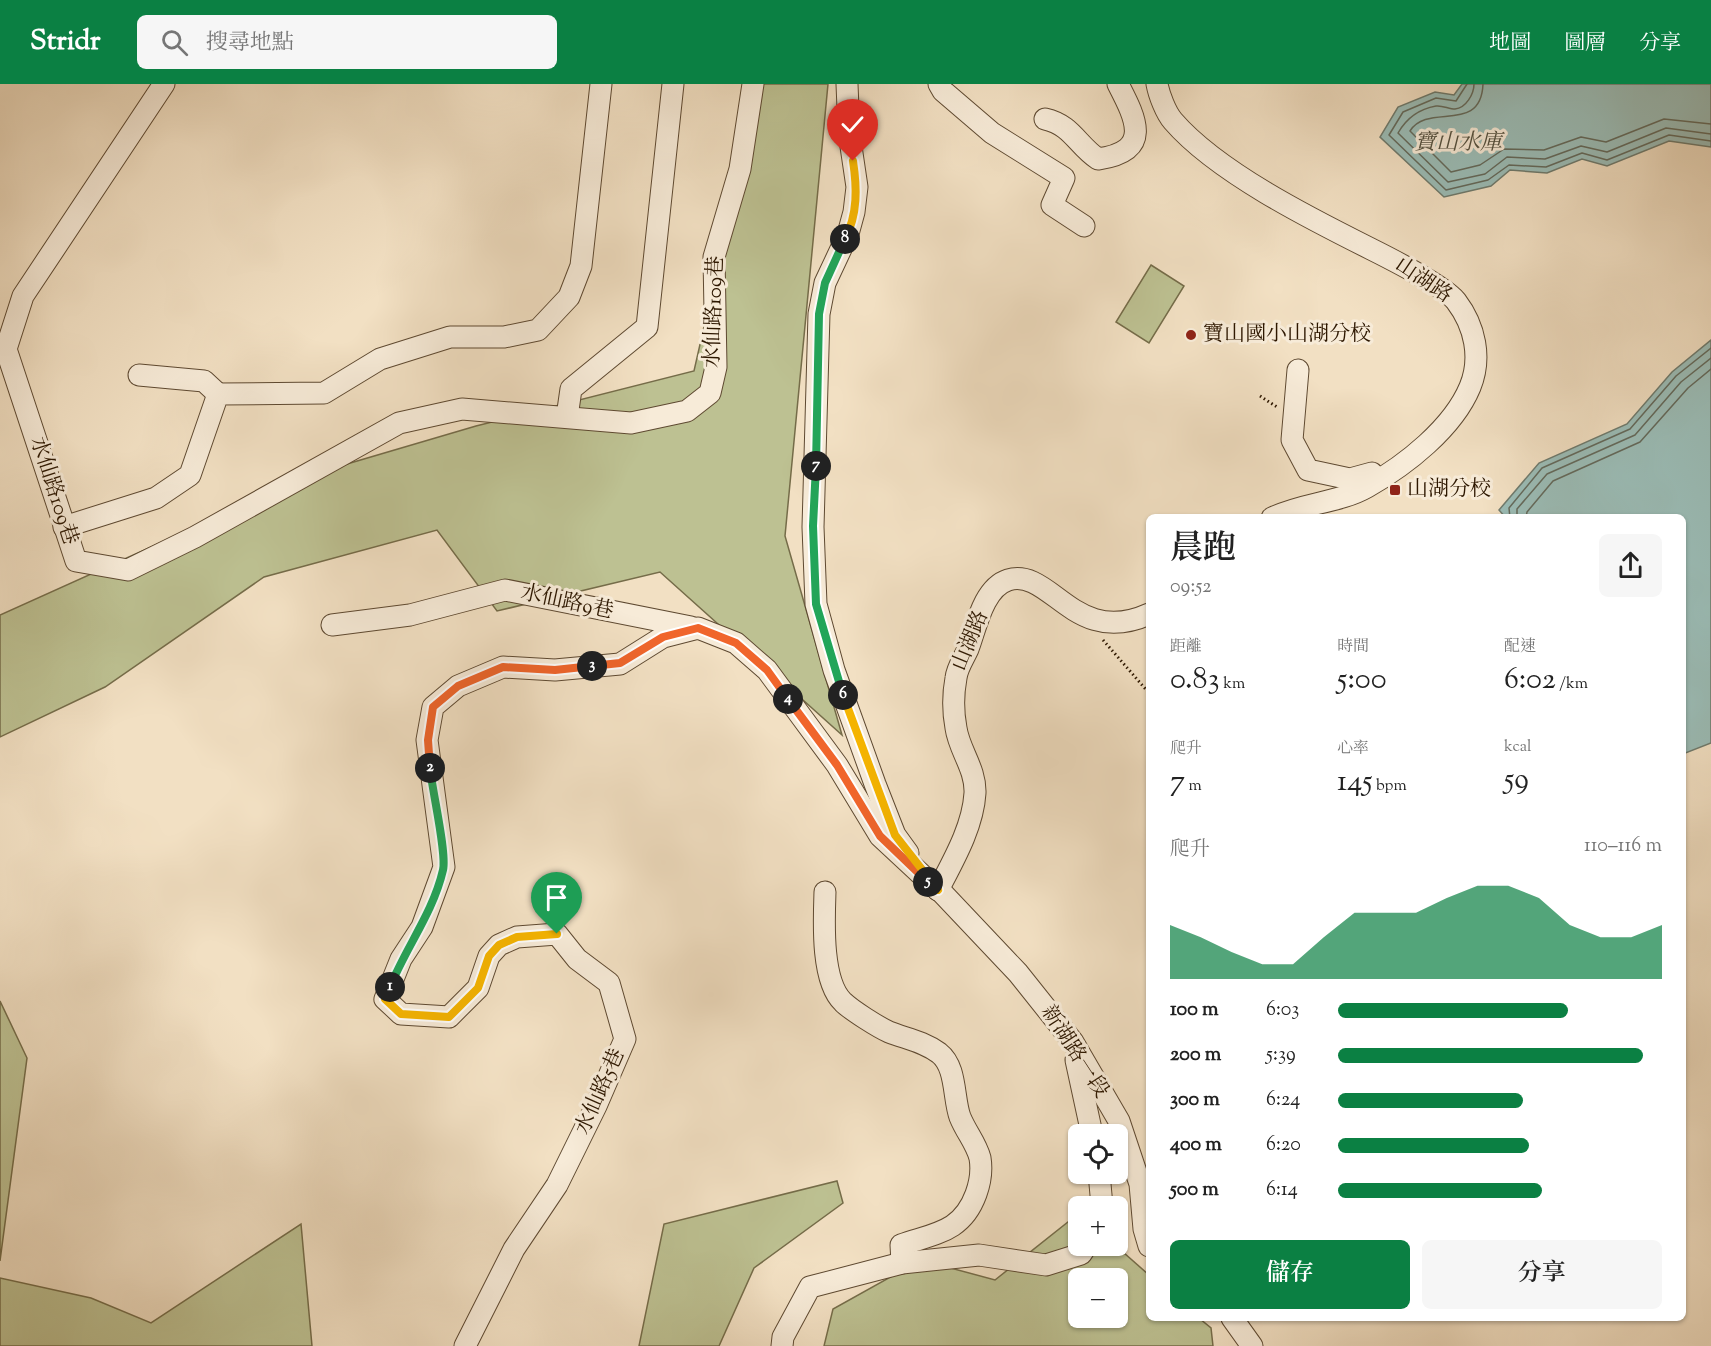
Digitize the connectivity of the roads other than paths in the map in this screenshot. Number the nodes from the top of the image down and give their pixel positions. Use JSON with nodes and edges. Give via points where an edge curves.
{"nodes":[{"id":1,"x":164,"y":84,"type":"edge"},
{"id":2,"x":601,"y":84,"type":"edge"},
{"id":3,"x":673,"y":84,"type":"edge"},
{"id":4,"x":753,"y":84,"type":"edge"},
{"id":5,"x":847,"y":84,"type":"edge"},
{"id":6,"x":939,"y":84,"type":"edge"},
{"id":7,"x":1118,"y":84,"type":"edge"},
{"id":8,"x":1157,"y":84,"type":"edge"},
{"id":9,"x":1045,"y":119,"type":"dead end"},
{"id":10,"x":1084,"y":226,"type":"dead end"},
{"id":11,"x":1298,"y":370,"type":"dead end"},
{"id":12,"x":139,"y":375,"type":"dead end"},
{"id":13,"x":218,"y":394,"type":"junction"},
{"id":14,"x":567,"y":417,"type":"junction"},
{"id":15,"x":1399,"y":466,"type":"junction"},
{"id":16,"x":1284,"y":514,"type":"edge"},
{"id":17,"x":64,"y":527,"type":"junction"},
{"id":18,"x":1146,"y":615,"type":"edge"},
{"id":19,"x":332,"y":625,"type":"dead end"},
{"id":20,"x":698,"y":628,"type":"junction"},
{"id":21,"x":938,"y":890,"type":"junction"},
{"id":22,"x":825,"y":892,"type":"dead end"},
{"id":23,"x":1072,"y":1042,"type":"junction"},
{"id":24,"x":1090,"y":1124,"type":"edge"},
{"id":25,"x":1146,"y":1236,"type":"edge"},
{"id":26,"x":1075,"y":1256,"type":"edge"},
{"id":27,"x":902,"y":1263,"type":"junction"},
{"id":28,"x":1234,"y":1321,"type":"edge"},
{"id":29,"x":465,"y":1346,"type":"edge"},
{"id":30,"x":782,"y":1346,"type":"edge"},
{"id":31,"x":1252,"y":1346,"type":"edge"}],
"edges":[{"from":1,"to":17,"type":"street","name":"水仙路109巷","via":[[23,296],[6,349]]},
{"from":2,"to":13,"type":"street","via":[[581,266],[569,297],[538,330],[504,337],[450,337],[380,359],[324,393]]},
{"from":3,"to":14,"type":"street","via":[[647,327],[571,389]]},
{"from":4,"to":14,"type":"street","name":"水仙路109巷","via":[[740,170],[714,257],[716,367],[710,393],[687,411],[631,423]]},
{"from":5,"to":21,"type":"street","via":[[857,187],[848,234],[825,283],[819,314],[813,526],[816,604],[834,670],[895,835]]},
{"from":6,"to":10,"type":"street","via":[[943,92],[992,133],[1064,178],[1052,205]]},
{"from":7,"to":9,"type":"street","via":[[1136,118],[1134,139],[1127,150],[1098,159],[1061,122]]},
{"from":8,"to":15,"type":"street","name":"山湖路","via":[[1172,120],[1208,154],[1292,208],[1406,267],[1455,300],[1470,323],[1476,371],[1464,401],[1441,429]]},
{"from":11,"to":15,"type":"street","via":[[1292,440],[1308,470],[1350,479]]},
{"from":12,"to":13,"type":"street","via":[[204,381]]},
{"from":13,"to":17,"type":"street","via":[[190,475],[156,498]]},
{"from":14,"to":17,"type":"street","name":"水仙路109巷","via":[[462,409],[399,423],[128,570],[75,561]]},
{"from":15,"to":16,"type":"street","name":"山湖路","via":[[1365,488]]},
{"from":18,"to":21,"type":"street","name":"山湖路","via":[[1133,621],[1084,618],[1030,581],[1019,579],[1007,580],[994,590],[956,676],[956,730],[975,791],[971,814]]},
{"from":19,"to":20,"type":"street","name":"水仙路9巷","via":[[410,615],[505,590]]},
{"from":20,"to":21,"type":"street","via":[[736,643],[767,670],[837,765],[880,836]]},
{"from":20,"to":29,"type":"street","name":"水仙路5巷","via":[[663,637],[620,663],[555,670],[503,667],[458,686],[433,707],[428,740],[444,867],[422,927],[401,959],[385,999],[401,1014],[449,1017],[478,988],[489,956],[499,945],[517,937],[557,934],[576,959],[609,983],[625,1039],[557,1185],[514,1249]]},
{"from":21,"to":23,"type":"street","name":"新湖路一段","via":[[1018,974]]},
{"from":22,"to":27,"type":"street","via":[[824,933],[831,984],[842,1002],[889,1032],[905,1035],[941,1055],[951,1075],[960,1117],[973,1137],[980,1160],[980,1183],[969,1213],[954,1226],[901,1245]]},
{"from":23,"to":24,"type":"street"},
{"from":23,"to":25,"type":"street","name":"新湖路一段","via":[[1119,1121],[1140,1184]]},
{"from":26,"to":27,"type":"street","via":[[1046,1265],[979,1255]]},
{"from":27,"to":30,"type":"street","via":[[810,1287]]},
{"from":28,"to":31,"type":"street"}]}
